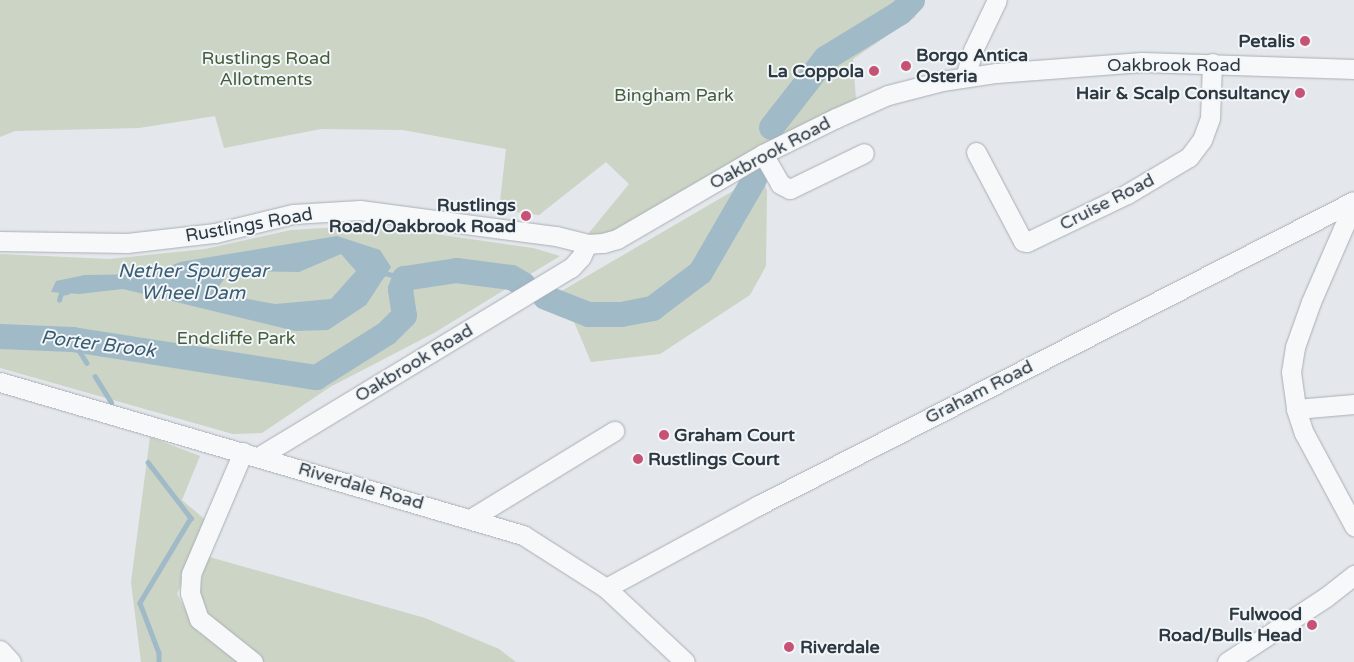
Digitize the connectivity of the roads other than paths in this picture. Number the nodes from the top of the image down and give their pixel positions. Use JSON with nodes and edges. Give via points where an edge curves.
{"nodes":[{"id":1,"x":997,"y":0,"type":"edge"},
{"id":2,"x":1212,"y":63,"type":"junction"},
{"id":3,"x":1354,"y":69,"type":"edge"},
{"id":4,"x":965,"y":77,"type":"junction"},
{"id":5,"x":976,"y":152,"type":"dead end"},
{"id":6,"x":864,"y":153,"type":"dead end"},
{"id":7,"x":762,"y":154,"type":"junction"},
{"id":8,"x":1354,"y":202,"type":"edge"},
{"id":9,"x":0,"y":241,"type":"edge"},
{"id":10,"x":586,"y":244,"type":"junction"},
{"id":11,"x":0,"y":382,"type":"edge"},
{"id":12,"x":1354,"y":404,"type":"edge"},
{"id":13,"x":1296,"y":409,"type":"junction"},
{"id":14,"x":614,"y":431,"type":"dead end"},
{"id":15,"x":252,"y":454,"type":"junction"},
{"id":16,"x":472,"y":518,"type":"junction"},
{"id":17,"x":1354,"y":526,"type":"edge"},
{"id":18,"x":1354,"y":575,"type":"edge"},
{"id":19,"x":606,"y":588,"type":"junction"},
{"id":20,"x":0,"y":650,"type":"edge"},
{"id":21,"x":11,"y":662,"type":"edge"},
{"id":22,"x":253,"y":662,"type":"edge"},
{"id":23,"x":685,"y":662,"type":"edge"},
{"id":24,"x":1227,"y":662,"type":"edge"}],
"edges":[{"from":1,"to":4,"type":"street","via":[[973,50]]},
{"from":2,"to":3,"type":"street","name":"Oakbrook Road"},
{"from":2,"to":4,"type":"street","name":"Oakbrook Road","via":[[1142,62]]},
{"from":2,"to":5,"type":"street","name":"Cruise Road","via":[[1210,118],[1202,140],[1189,158],[1126,194],[1027,242],[1023,241]]},
{"from":4,"to":7,"type":"street","name":"Oakbrook Road","via":[[888,95]]},
{"from":6,"to":7,"type":"street","via":[[790,189],[780,184]]},
{"from":7,"to":10,"type":"street","name":"Oakbrook Road","via":[[617,240]]},
{"from":8,"to":13,"type":"street","via":[[1295,347],[1291,372]]},
{"from":8,"to":19,"type":"street","name":"Graham Road","via":[[757,506]]},
{"from":9,"to":10,"type":"street","name":"Rustlings Road","via":[[127,243],[215,233],[293,214],[360,210],[556,236]]},
{"from":10,"to":15,"type":"street","name":"Oakbrook Road","via":[[581,257],[571,268]]},
{"from":11,"to":15,"type":"street","name":"Riverdale Road"},
{"from":12,"to":13,"type":"street"},
{"from":13,"to":17,"type":"street","via":[[1304,433]]},
{"from":14,"to":16,"type":"street"},
{"from":15,"to":16,"type":"street","name":"Riverdale Road"},
{"from":15,"to":22,"type":"street","via":[[191,574],[190,593],[199,619]]},
{"from":16,"to":19,"type":"street","name":"Riverdale Road","via":[[523,534]]},
{"from":18,"to":24,"type":"street"},
{"from":19,"to":23,"type":"street","name":"Riverdale Road"},
{"from":20,"to":21,"type":"street"}]}
